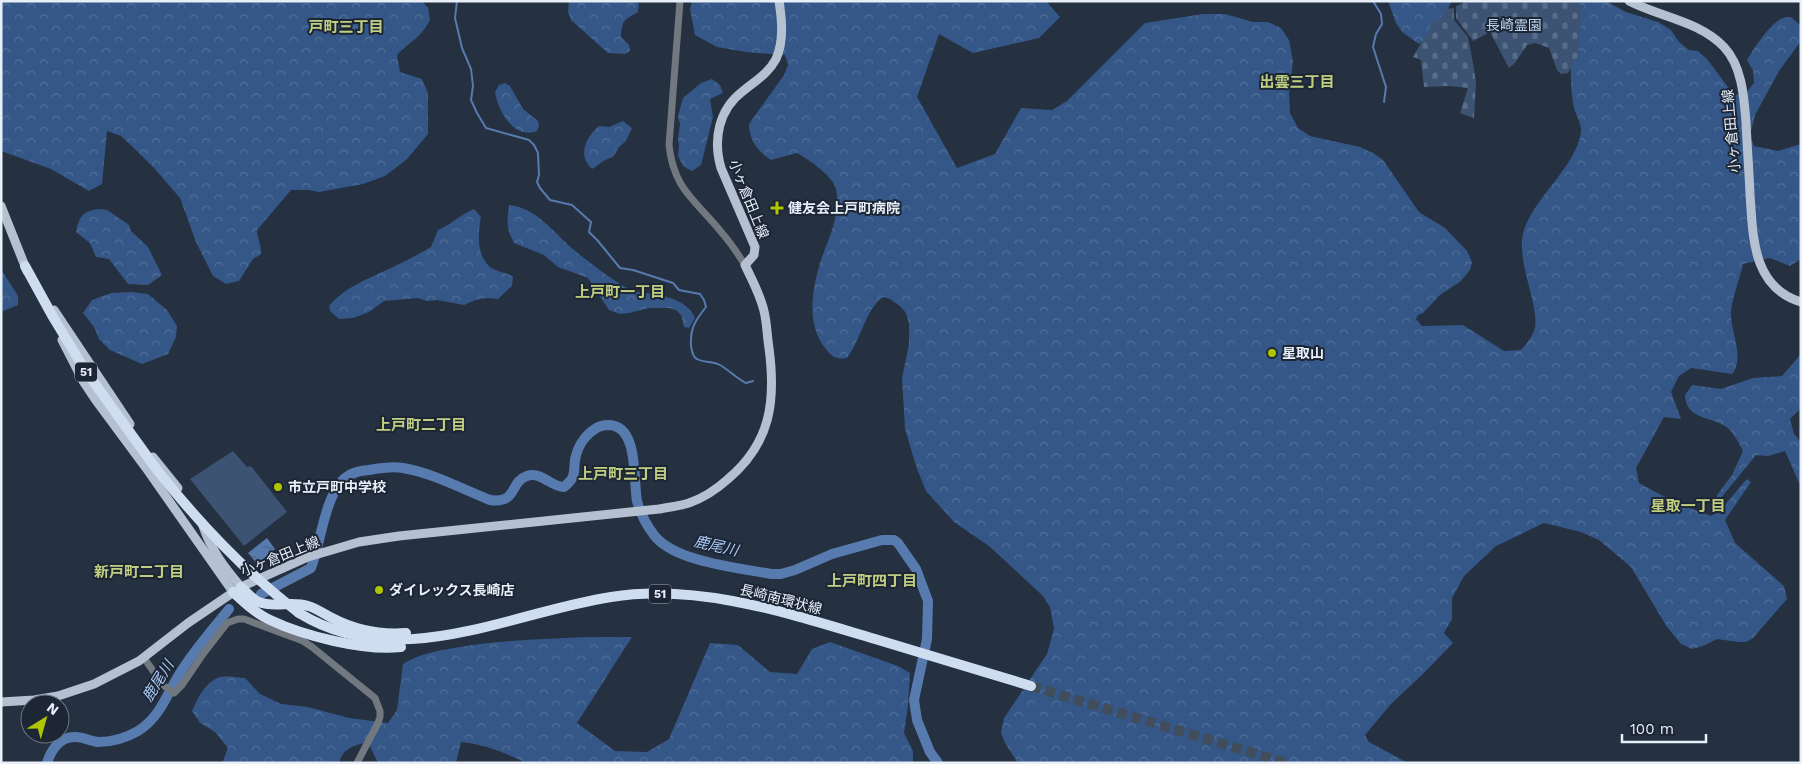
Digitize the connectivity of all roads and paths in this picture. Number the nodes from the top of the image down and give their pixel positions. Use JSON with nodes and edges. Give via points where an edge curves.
{"nodes":[{"id":1,"x":680,"y":1,"type":"edge"},
{"id":2,"x":779,"y":1,"type":"edge"},
{"id":3,"x":1629,"y":1,"type":"edge"},
{"id":4,"x":1,"y":206,"type":"edge"},
{"id":5,"x":745,"y":265,"type":"junction"},
{"id":6,"x":25,"y":266,"type":"junction"},
{"id":7,"x":1801,"y":302,"type":"edge"},
{"id":8,"x":237,"y":589,"type":"junction"},
{"id":9,"x":518,"y":618,"type":"junction"},
{"id":10,"x":482,"y":628,"type":"junction"},
{"id":11,"x":144,"y":658,"type":"junction"},
{"id":12,"x":1031,"y":686,"type":"tunnel mouth"},
{"id":13,"x":1,"y":702,"type":"edge"},
{"id":14,"x":357,"y":763,"type":"edge"}],
"edges":[{"from":1,"to":5,"type":"street","via":[[670,159],[684,190],[722,232]]},
{"from":2,"to":5,"type":"main road","name":"小ヶ倉田上線","via":[[782,25],[777,57],[765,74],[742,91],[728,107],[717,139],[721,168],[755,247],[754,255]]},
{"from":3,"to":7,"type":"main road","name":"小ヶ倉田上線","via":[[1691,25],[1710,36],[1724,48],[1736,68],[1744,101],[1753,235],[1758,258],[1773,285]]},
{"from":4,"to":6,"type":"main road","number":"51"},
{"from":5,"to":8,"type":"main road","name":"小ヶ倉田上線","via":[[762,303],[772,367],[772,392],[767,426],[758,445],[744,465],[721,485],[690,503],[657,510],[359,542],[308,556]]},
{"from":6,"to":8,"type":"main road","number":"51","via":[[147,450],[190,504]]},
{"from":6,"to":8,"type":"main road","number":"51","via":[[87,387]]},
{"from":6,"to":10,"type":"highway","number":"51","bridge":true,"via":[[85,370],[157,470],[219,542],[268,589],[299,613],[332,630],[354,636],[401,640]]},
{"from":8,"to":9,"type":"highway","number":"51","via":[[262,604],[308,606],[348,625],[378,632],[430,632]]},
{"from":8,"to":10,"type":"highway","number":"51","via":[[251,608],[269,620],[361,646],[406,646]]},
{"from":8,"to":11,"type":"main road","name":"小ヶ倉田上線"},
{"from":9,"to":10,"type":"highway","number":"51"},
{"from":9,"to":12,"type":"highway","name":"長崎南環状線","number":"51","via":[[590,600],[636,594],[679,594],[803,618]]},
{"from":11,"to":13,"type":"main road","name":"小ヶ倉田上線","via":[[76,691],[34,700]]},
{"from":11,"to":14,"type":"street","via":[[163,685],[174,693],[222,628],[232,621],[250,621],[297,638],[372,695],[378,704],[378,723]]}]}
